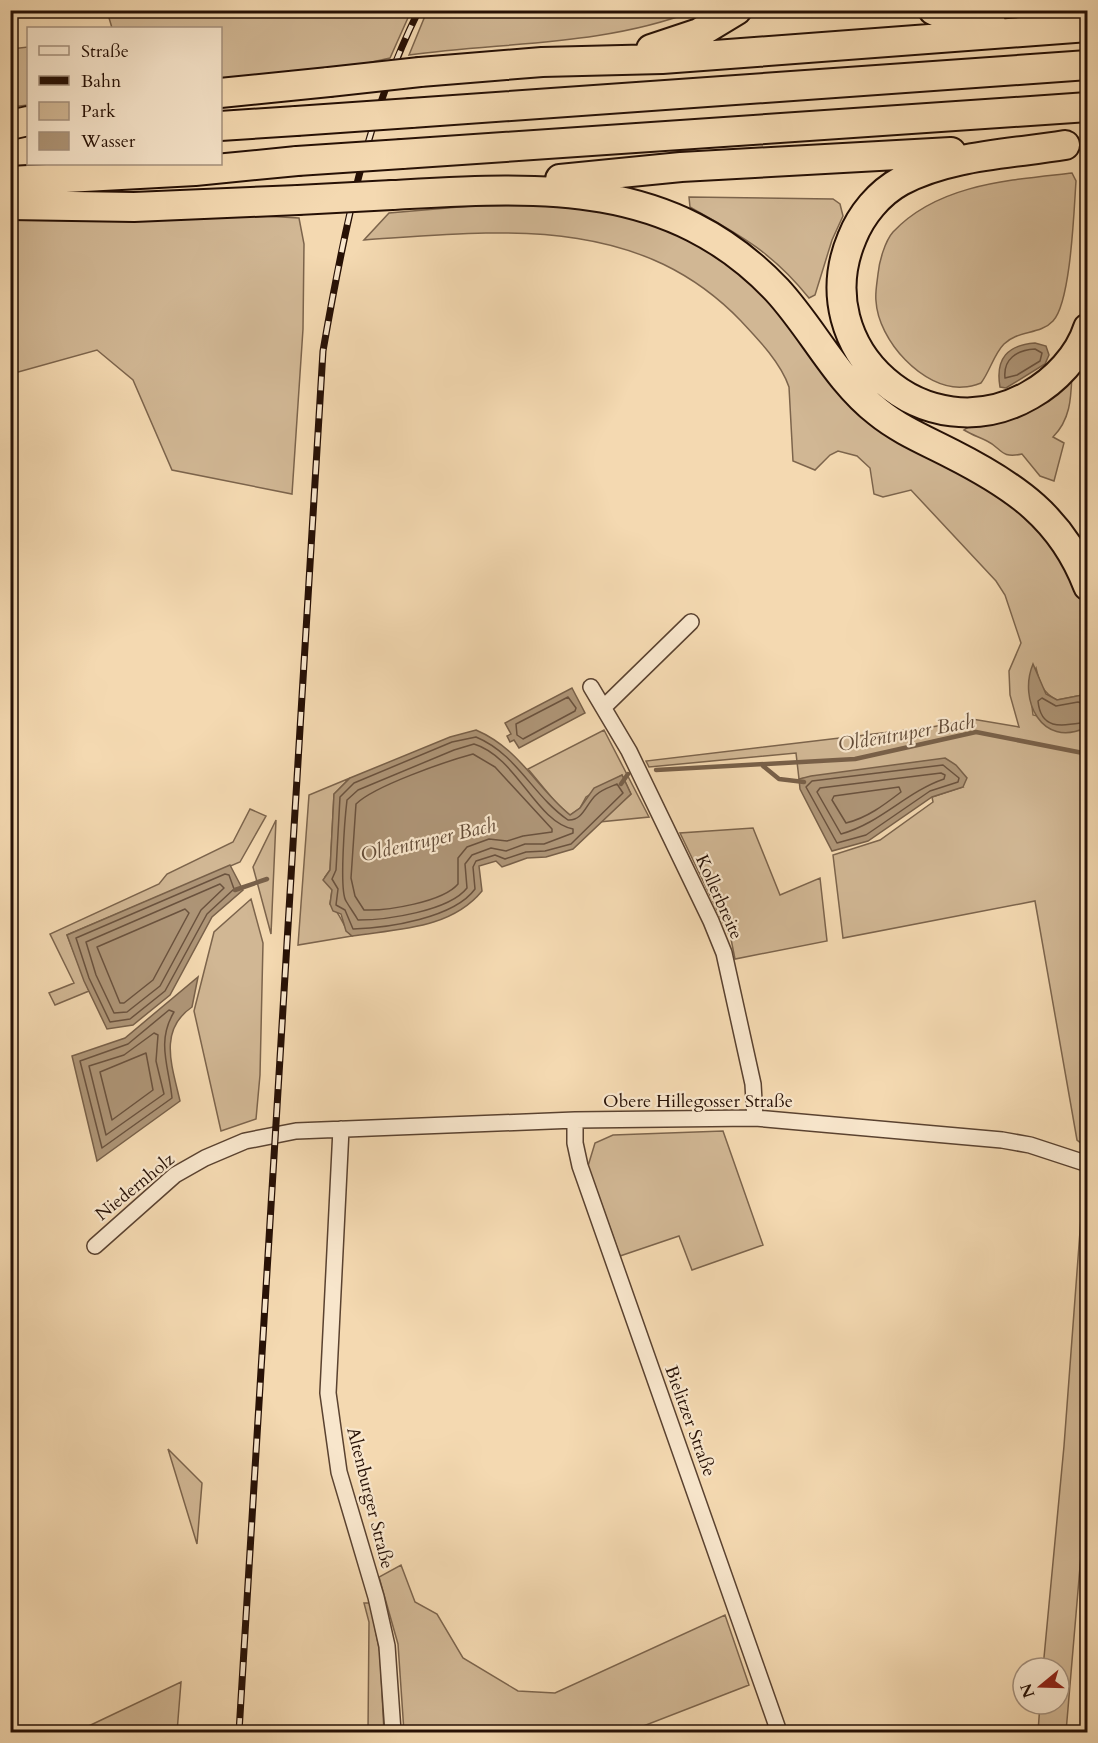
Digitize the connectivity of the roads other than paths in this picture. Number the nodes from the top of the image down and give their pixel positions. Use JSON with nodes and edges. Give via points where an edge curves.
{"nodes":[{"id":1,"x":737,"y":10,"type":"edge"},
{"id":2,"x":933,"y":10,"type":"edge"},
{"id":3,"x":1078,"y":28,"type":"edge"},
{"id":4,"x":593,"y":60,"type":"junction"},
{"id":5,"x":1077,"y":65,"type":"edge"},
{"id":6,"x":222,"y":93,"type":"edge"},
{"id":7,"x":1077,"y":108,"type":"edge"},
{"id":8,"x":27,"y":121,"type":"edge"},
{"id":9,"x":10,"y":125,"type":"edge"},
{"id":10,"x":222,"y":126,"type":"edge"},
{"id":11,"x":27,"y":139,"type":"edge"},
{"id":12,"x":10,"y":140,"type":"edge"},
{"id":13,"x":1076,"y":145,"type":"edge"},
{"id":14,"x":10,"y":181,"type":"edge"},
{"id":15,"x":496,"y":189,"type":"junction"},
{"id":16,"x":10,"y":205,"type":"edge"},
{"id":17,"x":1088,"y":328,"type":"edge"},
{"id":18,"x":1088,"y":586,"type":"edge"},
{"id":19,"x":691,"y":622,"type":"dead end"},
{"id":20,"x":591,"y":687,"type":"dead end"},
{"id":21,"x":604,"y":707,"type":"junction"},
{"id":22,"x":755,"y":1118,"type":"junction"},
{"id":23,"x":575,"y":1120,"type":"junction"},
{"id":24,"x":341,"y":1129,"type":"junction"},
{"id":25,"x":1084,"y":1163,"type":"edge"},
{"id":26,"x":95,"y":1246,"type":"dead end"},
{"id":27,"x":393,"y":1732,"type":"edge"},
{"id":28,"x":779,"y":1732,"type":"edge"}],
"edges":[{"from":1,"to":4,"type":"highway","via":[[707,29],[673,43]]},
{"from":2,"to":3,"type":"highway","via":[[971,22]]},
{"from":3,"to":4,"type":"highway","via":[[662,59]]},
{"from":4,"to":6,"type":"highway","bridge":true,"via":[[420,72]]},
{"from":5,"to":10,"type":"highway","bridge":true},
{"from":7,"to":14,"type":"highway","bridge":true},
{"from":8,"to":9,"type":"highway"},
{"from":11,"to":12,"type":"highway"},
{"from":13,"to":15,"type":"highway","via":[[681,167]]},
{"from":13,"to":17,"type":"highway","via":[[944,164],[899,182],[880,197],[856,228],[842,273],[842,298],[854,343],[882,381],[916,403],[954,412],[997,409],[1041,389],[1074,355]]},
{"from":15,"to":16,"type":"highway","bridge":true,"via":[[134,207]]},
{"from":15,"to":18,"type":"highway","via":[[569,191],[634,204],[694,228],[726,248],[777,291],[834,366],[877,412],[983,471],[1032,504],[1066,542]]},
{"from":19,"to":21,"type":"street"},
{"from":20,"to":21,"type":"street","name":"Kollerbreite"},
{"from":21,"to":22,"type":"street","name":"Kollerbreite","via":[[629,751],[724,954],[753,1084]]},
{"from":22,"to":23,"type":"street","name":"Obere Hillegosser Straße"},
{"from":22,"to":25,"type":"street","name":"Obere Hillegosser Straße","via":[[1002,1140]]},
{"from":23,"to":24,"type":"street","name":"Obere Hillegosser Straße"},
{"from":23,"to":28,"type":"street","name":"Bielitzer Straße","via":[[580,1166]]},
{"from":24,"to":26,"type":"street","name":"Niedernholz","via":[[260,1137],[205,1158],[175,1175]]},
{"from":24,"to":27,"type":"street","name":"Altenburger Straße","via":[[328,1393],[339,1472],[387,1646]]}]}
